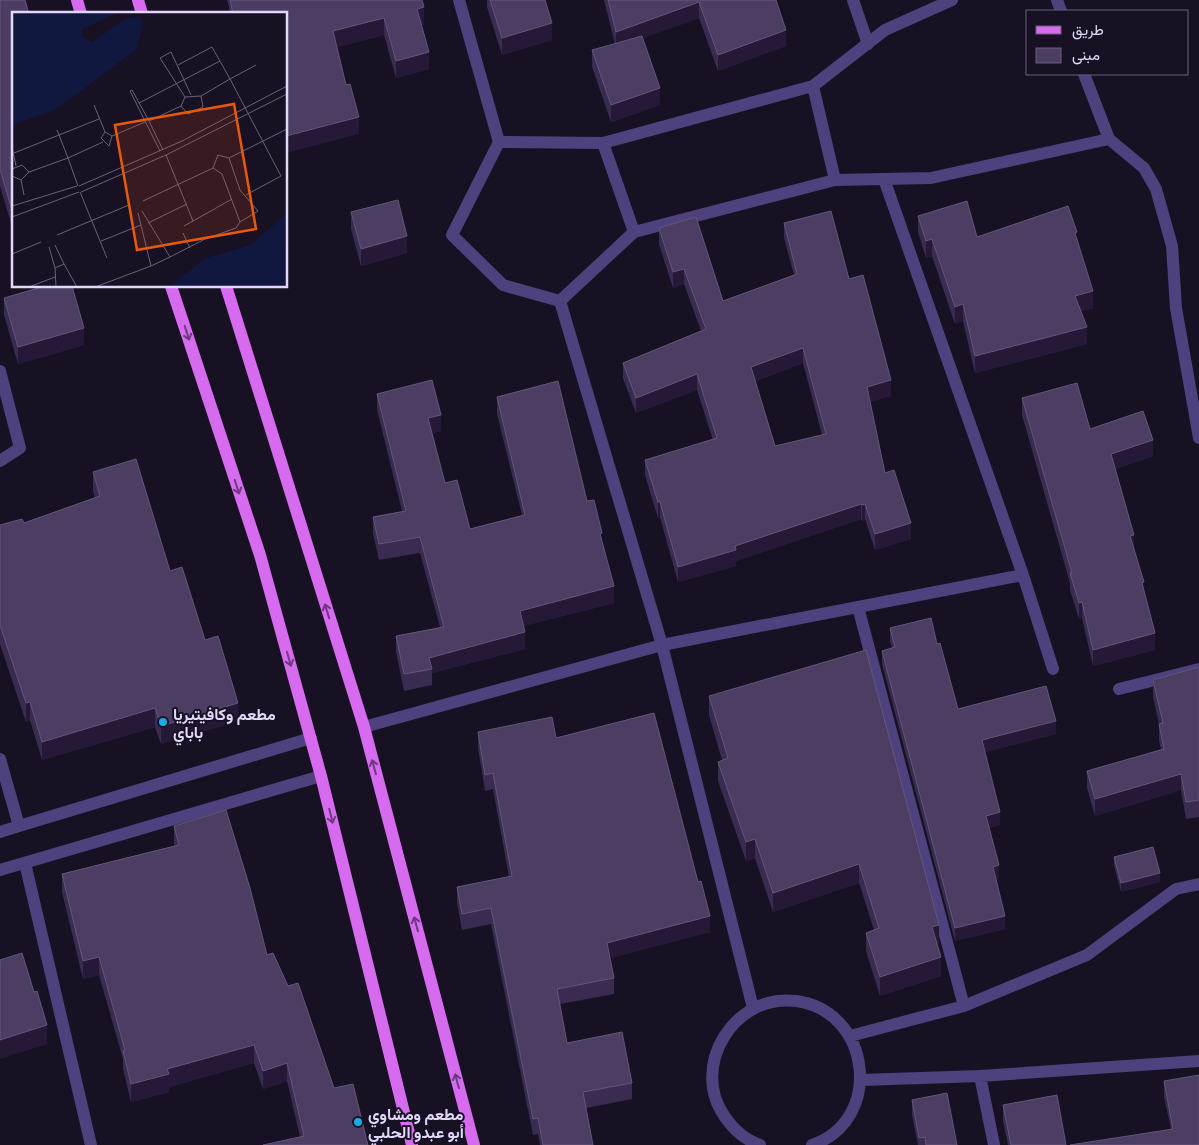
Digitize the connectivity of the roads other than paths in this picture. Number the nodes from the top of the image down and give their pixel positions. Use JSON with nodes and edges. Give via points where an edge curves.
{"nodes":[{"id":1,"x":459,"y":0,"type":"edge"},
{"id":2,"x":852,"y":0,"type":"edge"},
{"id":3,"x":952,"y":0,"type":"edge"},
{"id":4,"x":868,"y":44,"type":"junction"},
{"id":5,"x":1084,"y":75,"type":"edge"},
{"id":6,"x":813,"y":86,"type":"junction"},
{"id":7,"x":1109,"y":139,"type":"junction"},
{"id":8,"x":499,"y":142,"type":"junction"},
{"id":9,"x":604,"y":143,"type":"junction"},
{"id":10,"x":884,"y":179,"type":"junction"},
{"id":11,"x":835,"y":180,"type":"junction"},
{"id":12,"x":634,"y":232,"type":"junction"},
{"id":13,"x":172,"y":288,"type":"edge"},
{"id":14,"x":227,"y":288,"type":"edge"},
{"id":15,"x":560,"y":302,"type":"junction"},
{"id":16,"x":0,"y":371,"type":"edge"},
{"id":17,"x":1199,"y":438,"type":"edge"},
{"id":18,"x":0,"y":461,"type":"edge"},
{"id":19,"x":1023,"y":575,"type":"junction"},
{"id":20,"x":858,"y":607,"type":"junction"},
{"id":21,"x":662,"y":645,"type":"junction"},
{"id":22,"x":1199,"y":669,"type":"edge"},
{"id":23,"x":1053,"y":670,"type":"dead end"},
{"id":24,"x":1119,"y":689,"type":"dead end"},
{"id":25,"x":364,"y":727,"type":"junction"},
{"id":26,"x":311,"y":738,"type":"junction"},
{"id":27,"x":0,"y":759,"type":"edge"},
{"id":28,"x":321,"y":776,"type":"junction"},
{"id":29,"x":19,"y":826,"type":"junction"},
{"id":30,"x":0,"y":832,"type":"edge"},
{"id":31,"x":25,"y":863,"type":"junction"},
{"id":32,"x":0,"y":870,"type":"edge"},
{"id":33,"x":1199,"y":884,"type":"edge"},
{"id":34,"x":964,"y":1006,"type":"junction"},
{"id":35,"x":753,"y":1008,"type":"junction"},
{"id":36,"x":850,"y":1036,"type":"junction"},
{"id":37,"x":1199,"y":1061,"type":"edge"},
{"id":38,"x":980,"y":1076,"type":"junction"},
{"id":39,"x":861,"y":1080,"type":"junction"},
{"id":40,"x":91,"y":1145,"type":"edge"},
{"id":41,"x":412,"y":1145,"type":"edge"},
{"id":42,"x":474,"y":1145,"type":"edge"},
{"id":43,"x":760,"y":1145,"type":"edge"},
{"id":44,"x":812,"y":1145,"type":"edge"},
{"id":45,"x":994,"y":1145,"type":"edge"}],
"edges":[{"from":1,"to":8,"type":"street"},
{"from":2,"to":4,"type":"street"},
{"from":3,"to":4,"type":"street","via":[[885,30]]},
{"from":4,"to":6,"type":"street"},
{"from":5,"to":7,"type":"street"},
{"from":6,"to":9,"type":"street"},
{"from":6,"to":11,"type":"street"},
{"from":7,"to":10,"type":"street","via":[[931,178]]},
{"from":7,"to":17,"type":"street","via":[[1144,168],[1156,189],[1172,246],[1176,308]]},
{"from":8,"to":9,"type":"street"},
{"from":8,"to":15,"type":"street","via":[[452,235],[503,285]]},
{"from":9,"to":12,"type":"street"},
{"from":10,"to":11,"type":"street"},
{"from":10,"to":19,"type":"street"},
{"from":11,"to":12,"type":"street"},
{"from":12,"to":15,"type":"street"},
{"from":13,"to":26,"type":"main road","one_way":true,"via":[[260,554]]},
{"from":25,"to":14,"type":"main road","one_way":true},
{"from":15,"to":21,"type":"street"},
{"from":16,"to":18,"type":"street","via":[[20,448]]},
{"from":19,"to":20,"type":"street"},
{"from":19,"to":23,"type":"street"},
{"from":20,"to":21,"type":"street"},
{"from":20,"to":34,"type":"street"},
{"from":21,"to":25,"type":"street"},
{"from":21,"to":35,"type":"street"},
{"from":22,"to":24,"type":"street"},
{"from":42,"to":25,"type":"main road","one_way":true},
{"from":26,"to":28,"type":"main road"},
{"from":26,"to":29,"type":"street"},
{"from":27,"to":29,"type":"street"},
{"from":28,"to":31,"type":"street"},
{"from":28,"to":41,"type":"main road","one_way":true},
{"from":29,"to":30,"type":"street"},
{"from":31,"to":32,"type":"street"},
{"from":31,"to":40,"type":"street"},
{"from":33,"to":34,"type":"street","via":[[1176,889],[1087,956]]},
{"from":34,"to":36,"type":"street"},
{"from":35,"to":36,"type":"street","via":[[774,1002],[796,1001],[817,1007],[836,1020]]},
{"from":35,"to":43,"type":"street","via":[[734,1022],[721,1040],[713,1062],[712,1085],[719,1108],[732,1127],[750,1142]]},
{"from":36,"to":39,"type":"street","via":[[859,1057]]},
{"from":37,"to":38,"type":"street"},
{"from":38,"to":39,"type":"street"},
{"from":38,"to":45,"type":"street"},
{"from":39,"to":44,"type":"street","via":[[856,1104],[842,1126],[822,1142]]}]}
